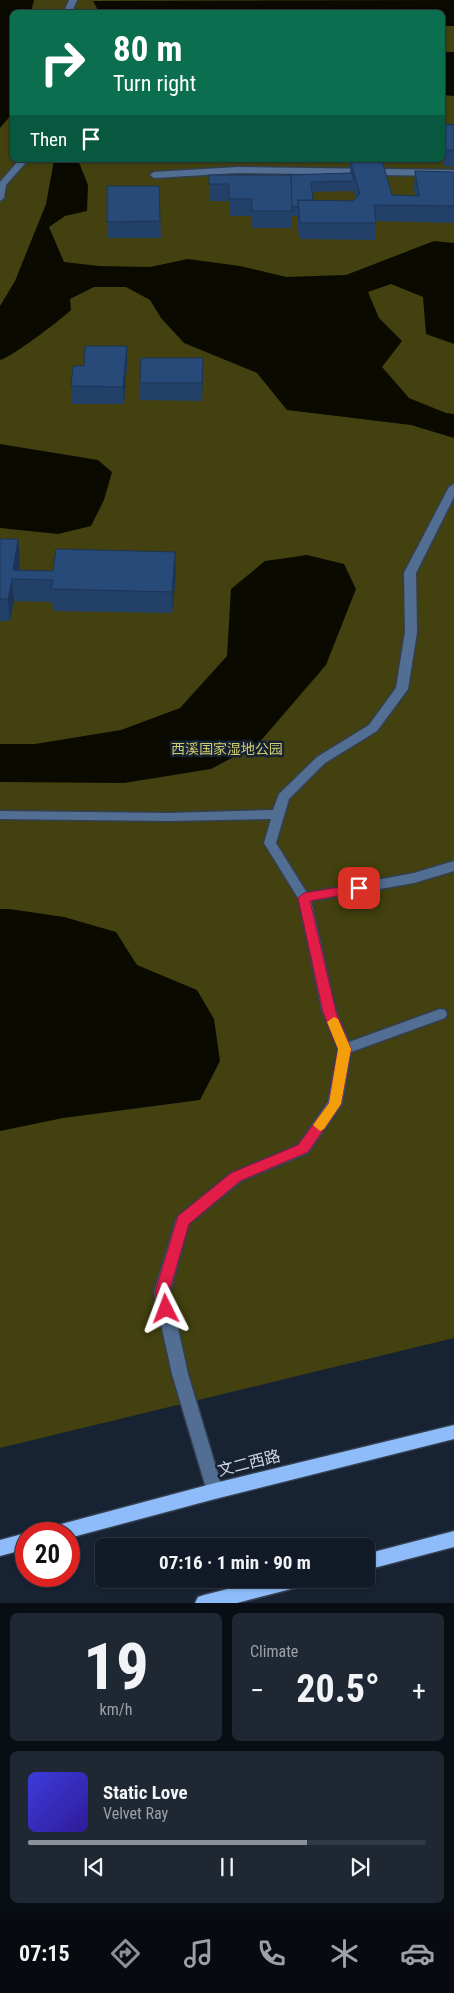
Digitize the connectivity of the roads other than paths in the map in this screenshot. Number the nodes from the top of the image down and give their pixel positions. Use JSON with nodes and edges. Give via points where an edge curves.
{"nodes":[{"id":1,"x":22,"y":162,"type":"edge"},
{"id":2,"x":454,"y":173,"type":"edge"},
{"id":3,"x":154,"y":174,"type":"dead end"},
{"id":4,"x":0,"y":198,"type":"edge"},
{"id":5,"x":454,"y":488,"type":"edge"},
{"id":6,"x":278,"y":814,"type":"junction"},
{"id":7,"x":0,"y":815,"type":"edge"},
{"id":8,"x":454,"y":866,"type":"edge"},
{"id":9,"x":304,"y":898,"type":"junction"},
{"id":10,"x":440,"y":1014,"type":"dead end"},
{"id":11,"x":344,"y":1049,"type":"junction"},
{"id":12,"x":454,"y":1432,"type":"edge"},
{"id":13,"x":215,"y":1491,"type":"junction"},
{"id":14,"x":80,"y":1527,"type":"edge"},
{"id":15,"x":454,"y":1539,"type":"edge"},
{"id":16,"x":15,"y":1544,"type":"edge"},
{"id":17,"x":0,"y":1548,"type":"edge"},
{"id":18,"x":375,"y":1560,"type":"edge"},
{"id":19,"x":263,"y":1588,"type":"edge"},
{"id":20,"x":204,"y":1603,"type":"edge"}],
"edges":[{"from":1,"to":4,"type":"lane","via":[[2,185]]},
{"from":2,"to":3,"type":"lane","via":[[238,170]]},
{"from":5,"to":6,"type":"lane","via":[[410,573],[410,632],[402,689],[373,728],[321,760],[283,797]]},
{"from":6,"to":7,"type":"lane"},
{"from":6,"to":9,"type":"lane","via":[[270,843]]},
{"from":8,"to":9,"type":"lane","via":[[414,878]]},
{"from":9,"to":11,"type":"lane","via":[[329,1012]]},
{"from":10,"to":11,"type":"lane"},
{"from":11,"to":13,"type":"lane","via":[[335,1104],[303,1149],[236,1177],[183,1220],[162,1292],[180,1374]]},
{"from":12,"to":13,"type":"main road","name":"文二西路"},
{"from":13,"to":14,"type":"main road","name":"文二西路"},
{"from":15,"to":18,"type":"main road"},
{"from":16,"to":17,"type":"main road"},
{"from":19,"to":20,"type":"main road"}]}
